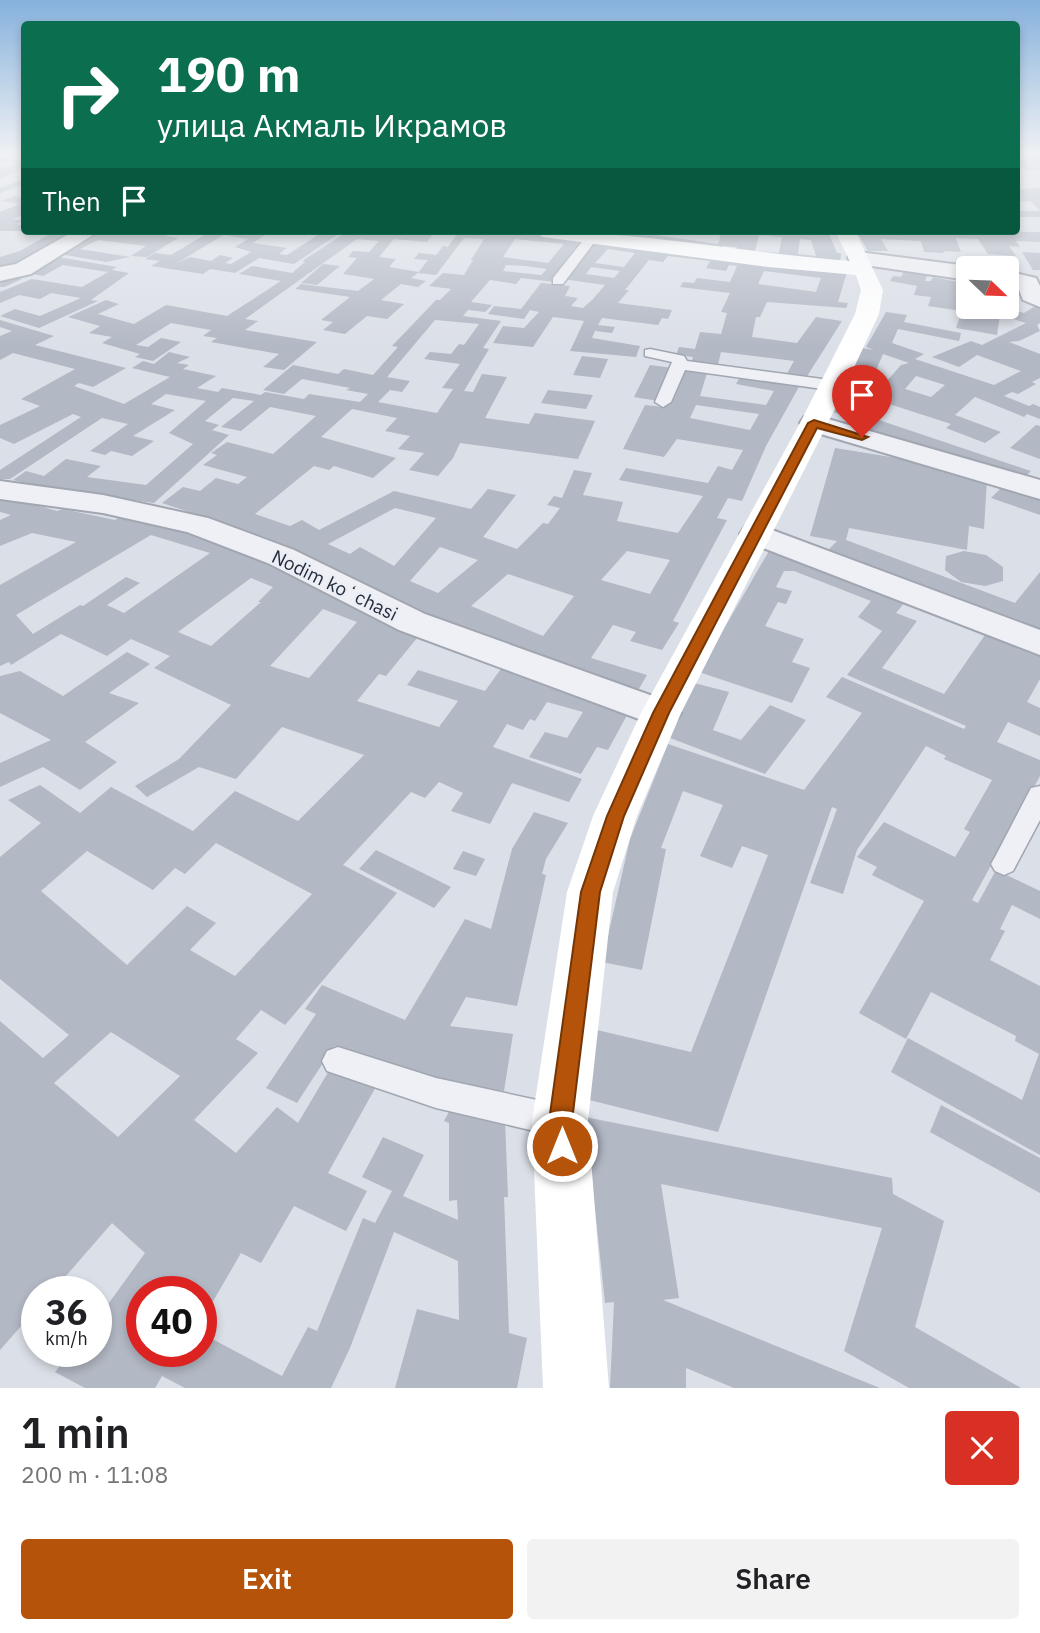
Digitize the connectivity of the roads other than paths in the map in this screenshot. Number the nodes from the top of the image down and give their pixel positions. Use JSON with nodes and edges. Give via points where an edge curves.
{"nodes":[{"id":1,"x":82,"y":235,"type":"edge"},
{"id":2,"x":583,"y":235,"type":"edge"},
{"id":3,"x":847,"y":235,"type":"edge"},
{"id":4,"x":593,"y":236,"type":"junction"},
{"id":5,"x":862,"y":264,"type":"junction"},
{"id":6,"x":956,"y":272,"type":"edge"},
{"id":7,"x":0,"y":274,"type":"edge"},
{"id":8,"x":558,"y":281,"type":"dead end"},
{"id":9,"x":1019,"y":281,"type":"edge"},
{"id":10,"x":1040,"y":300,"type":"edge"},
{"id":11,"x":650,"y":353,"type":"dead end"},
{"id":12,"x":680,"y":365,"type":"junction"},
{"id":13,"x":663,"y":402,"type":"dead end"},
{"id":14,"x":822,"y":404,"type":"junction"},
{"id":15,"x":0,"y":490,"type":"edge"},
{"id":16,"x":1040,"y":490,"type":"edge"},
{"id":17,"x":756,"y":534,"type":"junction"},
{"id":18,"x":1040,"y":643,"type":"edge"},
{"id":19,"x":661,"y":713,"type":"junction"},
{"id":20,"x":1040,"y":795,"type":"edge"},
{"id":21,"x":1004,"y":864,"type":"dead end"},
{"id":22,"x":338,"y":1061,"type":"dead end"},
{"id":23,"x":560,"y":1121,"type":"junction"},
{"id":24,"x":576,"y":1388,"type":"edge"}],
"edges":[{"from":1,"to":7,"type":"street","via":[[23,269]]},
{"from":2,"to":4,"type":"street"},
{"from":3,"to":5,"type":"street"},
{"from":4,"to":5,"type":"street","via":[[768,261]]},
{"from":4,"to":8,"type":"lane"},
{"from":5,"to":6,"type":"street"},
{"from":5,"to":14,"type":"street","via":[[872,290],[867,314]]},
{"from":9,"to":10,"type":"street","via":[[1028,283],[1031,295]]},
{"from":11,"to":12,"type":"lane","via":[[679,359]]},
{"from":12,"to":13,"type":"lane"},
{"from":12,"to":14,"type":"lane"},
{"from":14,"to":16,"type":"street"},
{"from":14,"to":17,"type":"street"},
{"from":15,"to":19,"type":"street","name":"Nodim koʻchasi","via":[[103,504],[197,525],[282,558],[412,622]]},
{"from":17,"to":18,"type":"street"},
{"from":17,"to":19,"type":"street"},
{"from":19,"to":23,"type":"street","via":[[615,816],[590,892]]},
{"from":20,"to":21,"type":"lane"},
{"from":22,"to":23,"type":"lane","via":[[436,1093]]},
{"from":23,"to":24,"type":"street"}]}
